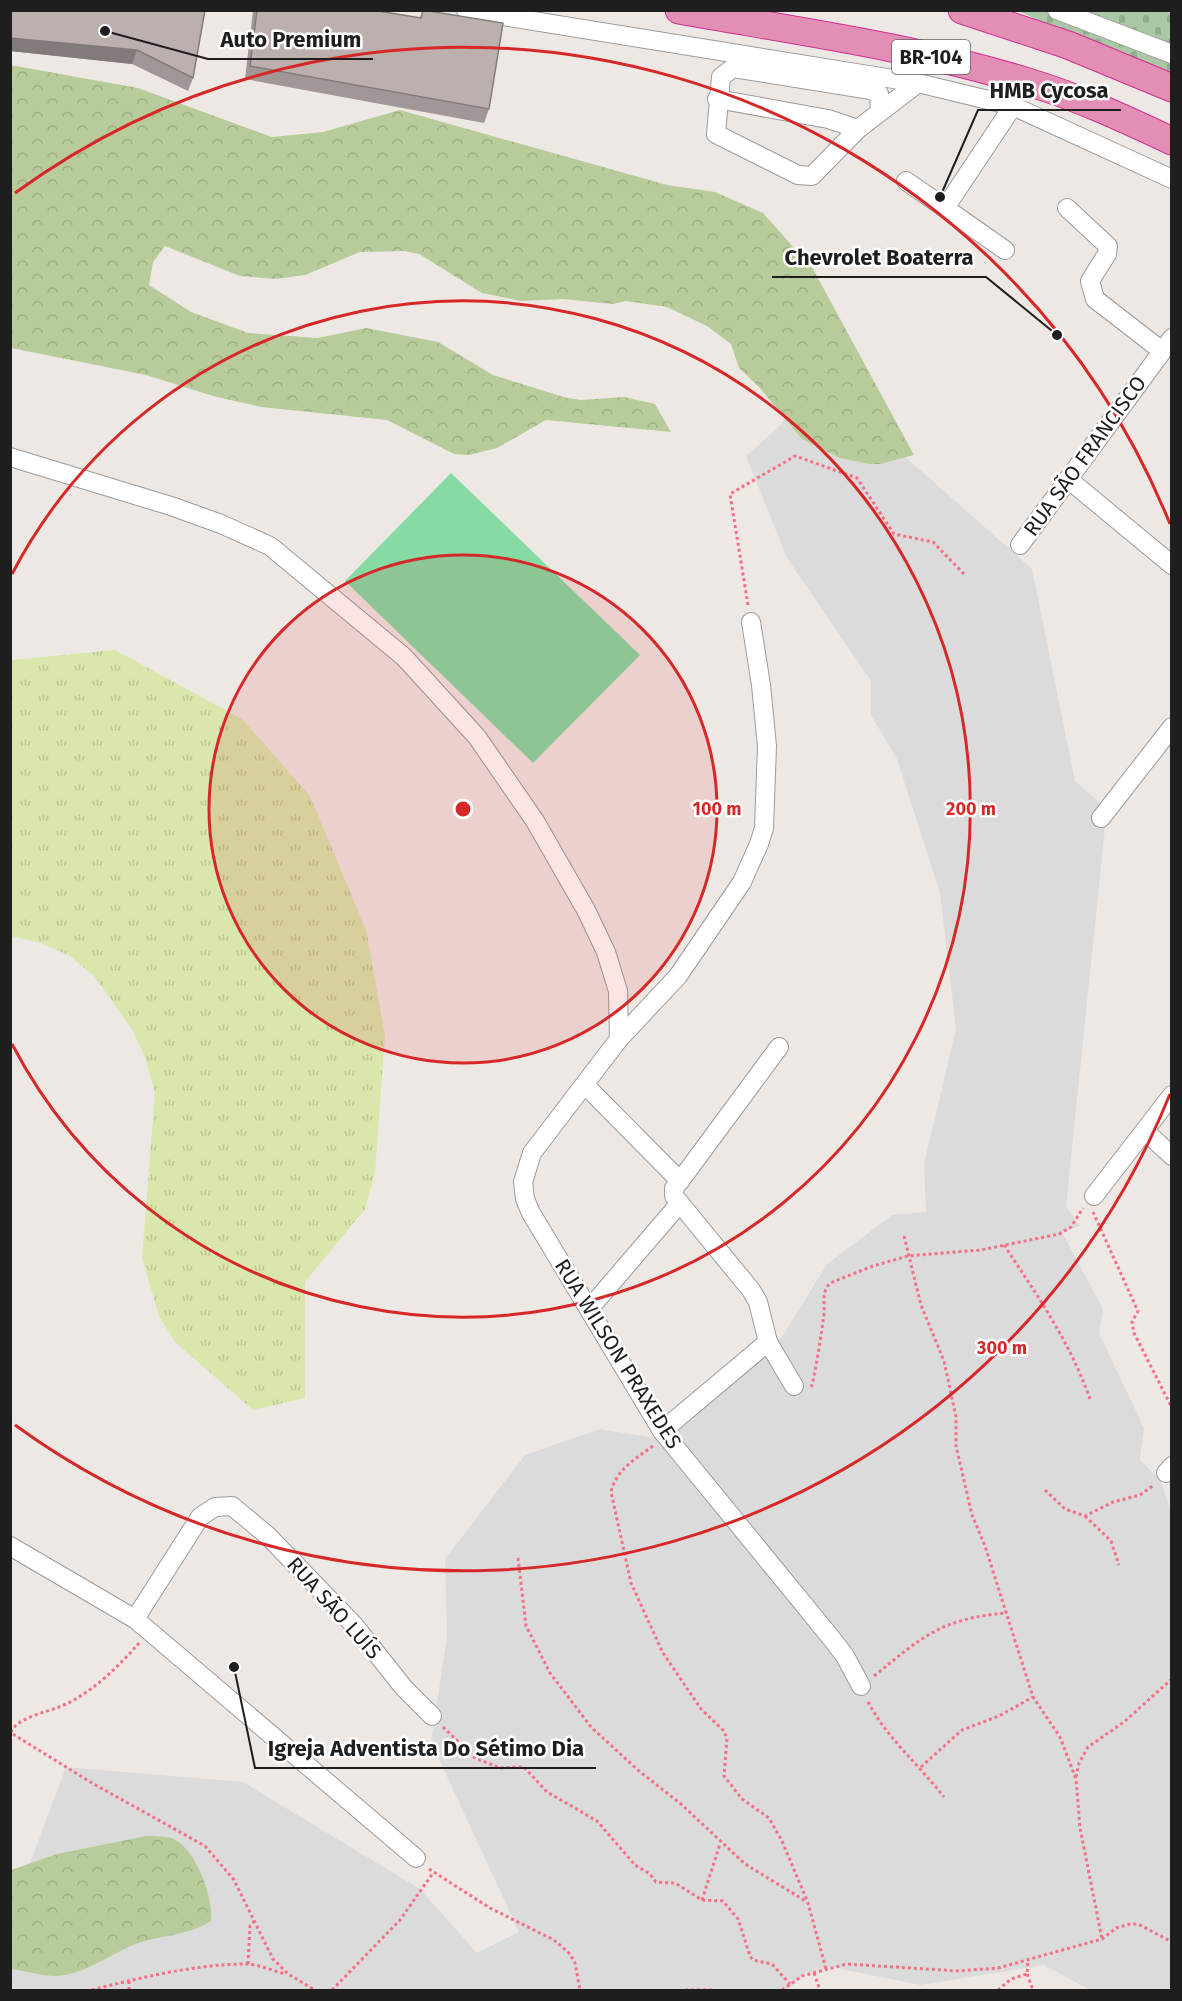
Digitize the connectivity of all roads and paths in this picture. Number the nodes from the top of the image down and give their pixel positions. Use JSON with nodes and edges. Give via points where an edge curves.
{"nodes":[{"id":1,"x":466,"y":10,"type":"edge"},
{"id":2,"x":679,"y":10,"type":"edge"},
{"id":3,"x":962,"y":10,"type":"edge"},
{"id":4,"x":1057,"y":10,"type":"edge"},
{"id":5,"x":1172,"y":54,"type":"edge"},
{"id":6,"x":918,"y":83,"type":"junction"},
{"id":7,"x":1172,"y":88,"type":"edge"},
{"id":8,"x":717,"y":99,"type":"junction"},
{"id":9,"x":1013,"y":106,"type":"junction"},
{"id":10,"x":880,"y":112,"type":"junction"},
{"id":11,"x":858,"y":129,"type":"junction"},
{"id":12,"x":1172,"y":141,"type":"edge"},
{"id":13,"x":1172,"y":179,"type":"edge"},
{"id":14,"x":906,"y":181,"type":"dead end"},
{"id":15,"x":945,"y":208,"type":"junction"},
{"id":16,"x":1067,"y":208,"type":"dead end"},
{"id":17,"x":1005,"y":250,"type":"dead end"},
{"id":18,"x":1167,"y":344,"type":"edge"},
{"id":19,"x":10,"y":457,"type":"edge"},
{"id":20,"x":1068,"y":479,"type":"junction"},
{"id":21,"x":1020,"y":545,"type":"dead end"},
{"id":22,"x":1172,"y":565,"type":"edge"},
{"id":23,"x":964,"y":574,"type":"dead end"},
{"id":24,"x":751,"y":622,"type":"joint"},
{"id":25,"x":1172,"y":727,"type":"edge"},
{"id":26,"x":1101,"y":818,"type":"dead end"},
{"id":27,"x":619,"y":1039,"type":"junction"},
{"id":28,"x":779,"y":1047,"type":"dead end"},
{"id":29,"x":586,"y":1086,"type":"junction"},
{"id":30,"x":1172,"y":1095,"type":"edge"},
{"id":31,"x":1144,"y":1131,"type":"junction"},
{"id":32,"x":1172,"y":1156,"type":"edge"},
{"id":33,"x":680,"y":1181,"type":"junction"},
{"id":34,"x":1094,"y":1196,"type":"dead end"},
{"id":35,"x":680,"y":1203,"type":"junction"},
{"id":36,"x":904,"y":1236,"type":"dead end"},
{"id":37,"x":1004,"y":1245,"type":"junction"},
{"id":38,"x":909,"y":1256,"type":"junction"},
{"id":39,"x":590,"y":1308,"type":"junction"},
{"id":40,"x":768,"y":1342,"type":"junction"},
{"id":41,"x":794,"y":1386,"type":"joint"},
{"id":42,"x":1090,"y":1399,"type":"dead end"},
{"id":43,"x":1172,"y":1408,"type":"edge"},
{"id":44,"x":664,"y":1433,"type":"junction"},
{"id":45,"x":1169,"y":1469,"type":"edge"},
{"id":46,"x":1045,"y":1490,"type":"dead end"},
{"id":47,"x":1085,"y":1516,"type":"junction"},
{"id":48,"x":10,"y":1546,"type":"edge"},
{"id":49,"x":518,"y":1558,"type":"dead end"},
{"id":50,"x":1119,"y":1565,"type":"dead end"},
{"id":51,"x":1007,"y":1613,"type":"junction"},
{"id":52,"x":135,"y":1619,"type":"junction"},
{"id":53,"x":149,"y":1631,"type":"junction"},
{"id":54,"x":1172,"y":1679,"type":"edge"},
{"id":55,"x":861,"y":1686,"type":"junction"},
{"id":56,"x":1033,"y":1697,"type":"junction"},
{"id":57,"x":432,"y":1716,"type":"joint"},
{"id":58,"x":921,"y":1767,"type":"junction"},
{"id":59,"x":1076,"y":1779,"type":"junction"},
{"id":60,"x":944,"y":1797,"type":"dead end"},
{"id":61,"x":720,"y":1843,"type":"junction"},
{"id":62,"x":416,"y":1858,"type":"joint"},
{"id":63,"x":433,"y":1873,"type":"junction"},
{"id":64,"x":702,"y":1900,"type":"junction"},
{"id":65,"x":808,"y":1903,"type":"junction"},
{"id":66,"x":255,"y":1920,"type":"junction"},
{"id":67,"x":1102,"y":1939,"type":"junction"},
{"id":68,"x":1172,"y":1942,"type":"edge"},
{"id":69,"x":1028,"y":1960,"type":"junction"},
{"id":70,"x":248,"y":1964,"type":"junction"},
{"id":71,"x":826,"y":1969,"type":"junction"},
{"id":72,"x":814,"y":1972,"type":"junction"},
{"id":73,"x":288,"y":1974,"type":"junction"},
{"id":74,"x":1027,"y":1974,"type":"junction"},
{"id":75,"x":129,"y":1980,"type":"junction"},
{"id":76,"x":790,"y":1984,"type":"junction"},
{"id":77,"x":92,"y":1990,"type":"edge"},
{"id":78,"x":129,"y":1990,"type":"edge"},
{"id":79,"x":315,"y":1990,"type":"edge"},
{"id":80,"x":332,"y":1990,"type":"edge"},
{"id":81,"x":580,"y":1990,"type":"edge"},
{"id":82,"x":685,"y":1990,"type":"edge"},
{"id":83,"x":712,"y":1990,"type":"edge"},
{"id":84,"x":782,"y":1990,"type":"edge"},
{"id":85,"x":820,"y":1990,"type":"edge"},
{"id":86,"x":998,"y":1990,"type":"edge"},
{"id":87,"x":1033,"y":1990,"type":"edge"}],
"edges":[{"from":1,"to":6,"type":"street"},
{"from":2,"to":12,"type":"highway","number":"BR-104","via":[[883,46],[1029,82]]},
{"from":3,"to":7,"type":"highway","number":"BR-104","via":[[1068,45]]},
{"from":4,"to":5,"type":"street"},
{"from":6,"to":9,"type":"street"},
{"from":6,"to":10,"type":"street"},
{"from":8,"to":10,"type":"street","via":[[724,72],[739,68],[871,90],[879,94]]},
{"from":8,"to":11,"type":"street","via":[[828,118]]},
{"from":8,"to":11,"type":"street","via":[[719,137],[804,177],[819,172]]},
{"from":9,"to":13,"type":"street"},
{"from":9,"to":15,"type":"street"},
{"from":10,"to":11,"type":"street"},
{"from":14,"to":15,"type":"street"},
{"from":15,"to":17,"type":"street"},
{"from":16,"to":18,"type":"street","via":[[1108,246],[1090,281],[1095,298]]},
{"from":18,"to":20,"type":"street","name":"RUA SÃO FRANCISCO"},
{"from":19,"to":27,"type":"street","via":[[181,510],[270,546],[404,657],[477,737],[535,820],[586,910],[606,952],[618,991]]},
{"from":20,"to":21,"type":"street","name":"RUA SÃO FRANCISCO"},
{"from":20,"to":22,"type":"street"},
{"from":23,"to":24,"type":"path","via":[[933,542],[894,534],[857,478],[795,456],[730,494]]},
{"from":24,"to":27,"type":"street","name":"RUA WILSON PRAXEDES","via":[[767,746],[764,828],[759,844],[742,882],[678,976]]},
{"from":25,"to":26,"type":"street"},
{"from":27,"to":29,"type":"street","name":"RUA WILSON PRAXEDES"},
{"from":28,"to":33,"type":"street"},
{"from":29,"to":33,"type":"street"},
{"from":29,"to":39,"type":"street","name":"RUA WILSON PRAXEDES","via":[[532,1153],[523,1182],[531,1213]]},
{"from":30,"to":31,"type":"street"},
{"from":31,"to":32,"type":"street"},
{"from":31,"to":34,"type":"street"},
{"from":33,"to":35,"type":"street","via":[[672,1192]]},
{"from":35,"to":39,"type":"street"},
{"from":35,"to":40,"type":"street","via":[[751,1290]]},
{"from":36,"to":38,"type":"path"},
{"from":37,"to":38,"type":"path"},
{"from":37,"to":42,"type":"path","via":[[1077,1363]]},
{"from":37,"to":43,"type":"path","via":[[1059,1234],[1071,1227],[1088,1201],[1138,1311],[1132,1322],[1134,1333]]},
{"from":38,"to":41,"type":"path","via":[[830,1283],[823,1296],[824,1316],[814,1384],[799,1391]]},
{"from":38,"to":51,"type":"path","via":[[921,1305],[944,1361],[956,1417],[957,1456],[972,1515]]},
{"from":39,"to":44,"type":"street","name":"RUA WILSON PRAXEDES"},
{"from":40,"to":41,"type":"street"},
{"from":40,"to":44,"type":"street"},
{"from":44,"to":55,"type":"street","name":"RUA WILSON PRAXEDES","via":[[832,1639]]},
{"from":44,"to":65,"type":"path","via":[[624,1467],[614,1481],[613,1506],[631,1583],[663,1653],[701,1709],[727,1738],[724,1776],[742,1799],[769,1818]]},
{"from":45,"to":47,"type":"path","via":[[1140,1495],[1113,1502]]},
{"from":46,"to":47,"type":"path","via":[[1065,1509]]},
{"from":47,"to":50,"type":"path","via":[[1111,1541]]},
{"from":48,"to":52,"type":"street"},
{"from":49,"to":61,"type":"path","via":[[526,1626],[550,1673],[591,1727]]},
{"from":51,"to":55,"type":"path","via":[[975,1616],[939,1627]]},
{"from":51,"to":56,"type":"path"},
{"from":52,"to":53,"type":"street"},
{"from":52,"to":57,"type":"street","name":"RUA SÃO LUÍS","via":[[200,1517],[215,1507],[232,1506],[268,1536],[354,1625],[404,1688]]},
{"from":53,"to":62,"type":"street"},
{"from":53,"to":66,"type":"path","via":[[114,1670],[70,1702],[16,1725],[11,1733],[205,1846],[234,1880]]},
{"from":54,"to":59,"type":"path","via":[[1125,1722],[1089,1748],[1079,1763]]},
{"from":55,"to":58,"type":"path","via":[[881,1723]]},
{"from":56,"to":58,"type":"path","via":[[962,1730]]},
{"from":56,"to":59,"type":"path","via":[[1060,1737]]},
{"from":57,"to":64,"type":"path","via":[[475,1758],[500,1768],[524,1767],[547,1792],[597,1821],[635,1865],[656,1882],[675,1883]]},
{"from":58,"to":60,"type":"path"},
{"from":59,"to":67,"type":"path","via":[[1080,1828]]},
{"from":61,"to":64,"type":"path"},
{"from":61,"to":65,"type":"path","via":[[761,1875]]},
{"from":62,"to":63,"type":"path"},
{"from":63,"to":80,"type":"path","via":[[400,1920]]},
{"from":63,"to":81,"type":"path","via":[[490,1908],[554,1940],[575,1963]]},
{"from":64,"to":76,"type":"path","via":[[723,1901],[740,1924],[753,1960],[772,1964]]},
{"from":65,"to":71,"type":"path"},
{"from":66,"to":70,"type":"path","via":[[250,1926]]},
{"from":66,"to":73,"type":"path","via":[[273,1959]]},
{"from":67,"to":68,"type":"path","via":[[1116,1928],[1138,1924]]},
{"from":67,"to":69,"type":"path"},
{"from":69,"to":71,"type":"path","via":[[998,1968],[958,1971],[847,1964]]},
{"from":69,"to":74,"type":"path"},
{"from":70,"to":73,"type":"path"},
{"from":70,"to":75,"type":"path"},
{"from":71,"to":72,"type":"path"},
{"from":72,"to":76,"type":"path"},
{"from":72,"to":85,"type":"path"},
{"from":73,"to":79,"type":"path"},
{"from":74,"to":86,"type":"path","via":[[1011,1979]]},
{"from":74,"to":87,"type":"path"},
{"from":75,"to":77,"type":"path"},
{"from":75,"to":78,"type":"path"},
{"from":76,"to":84,"type":"path"},
{"from":82,"to":83,"type":"path"}]}
